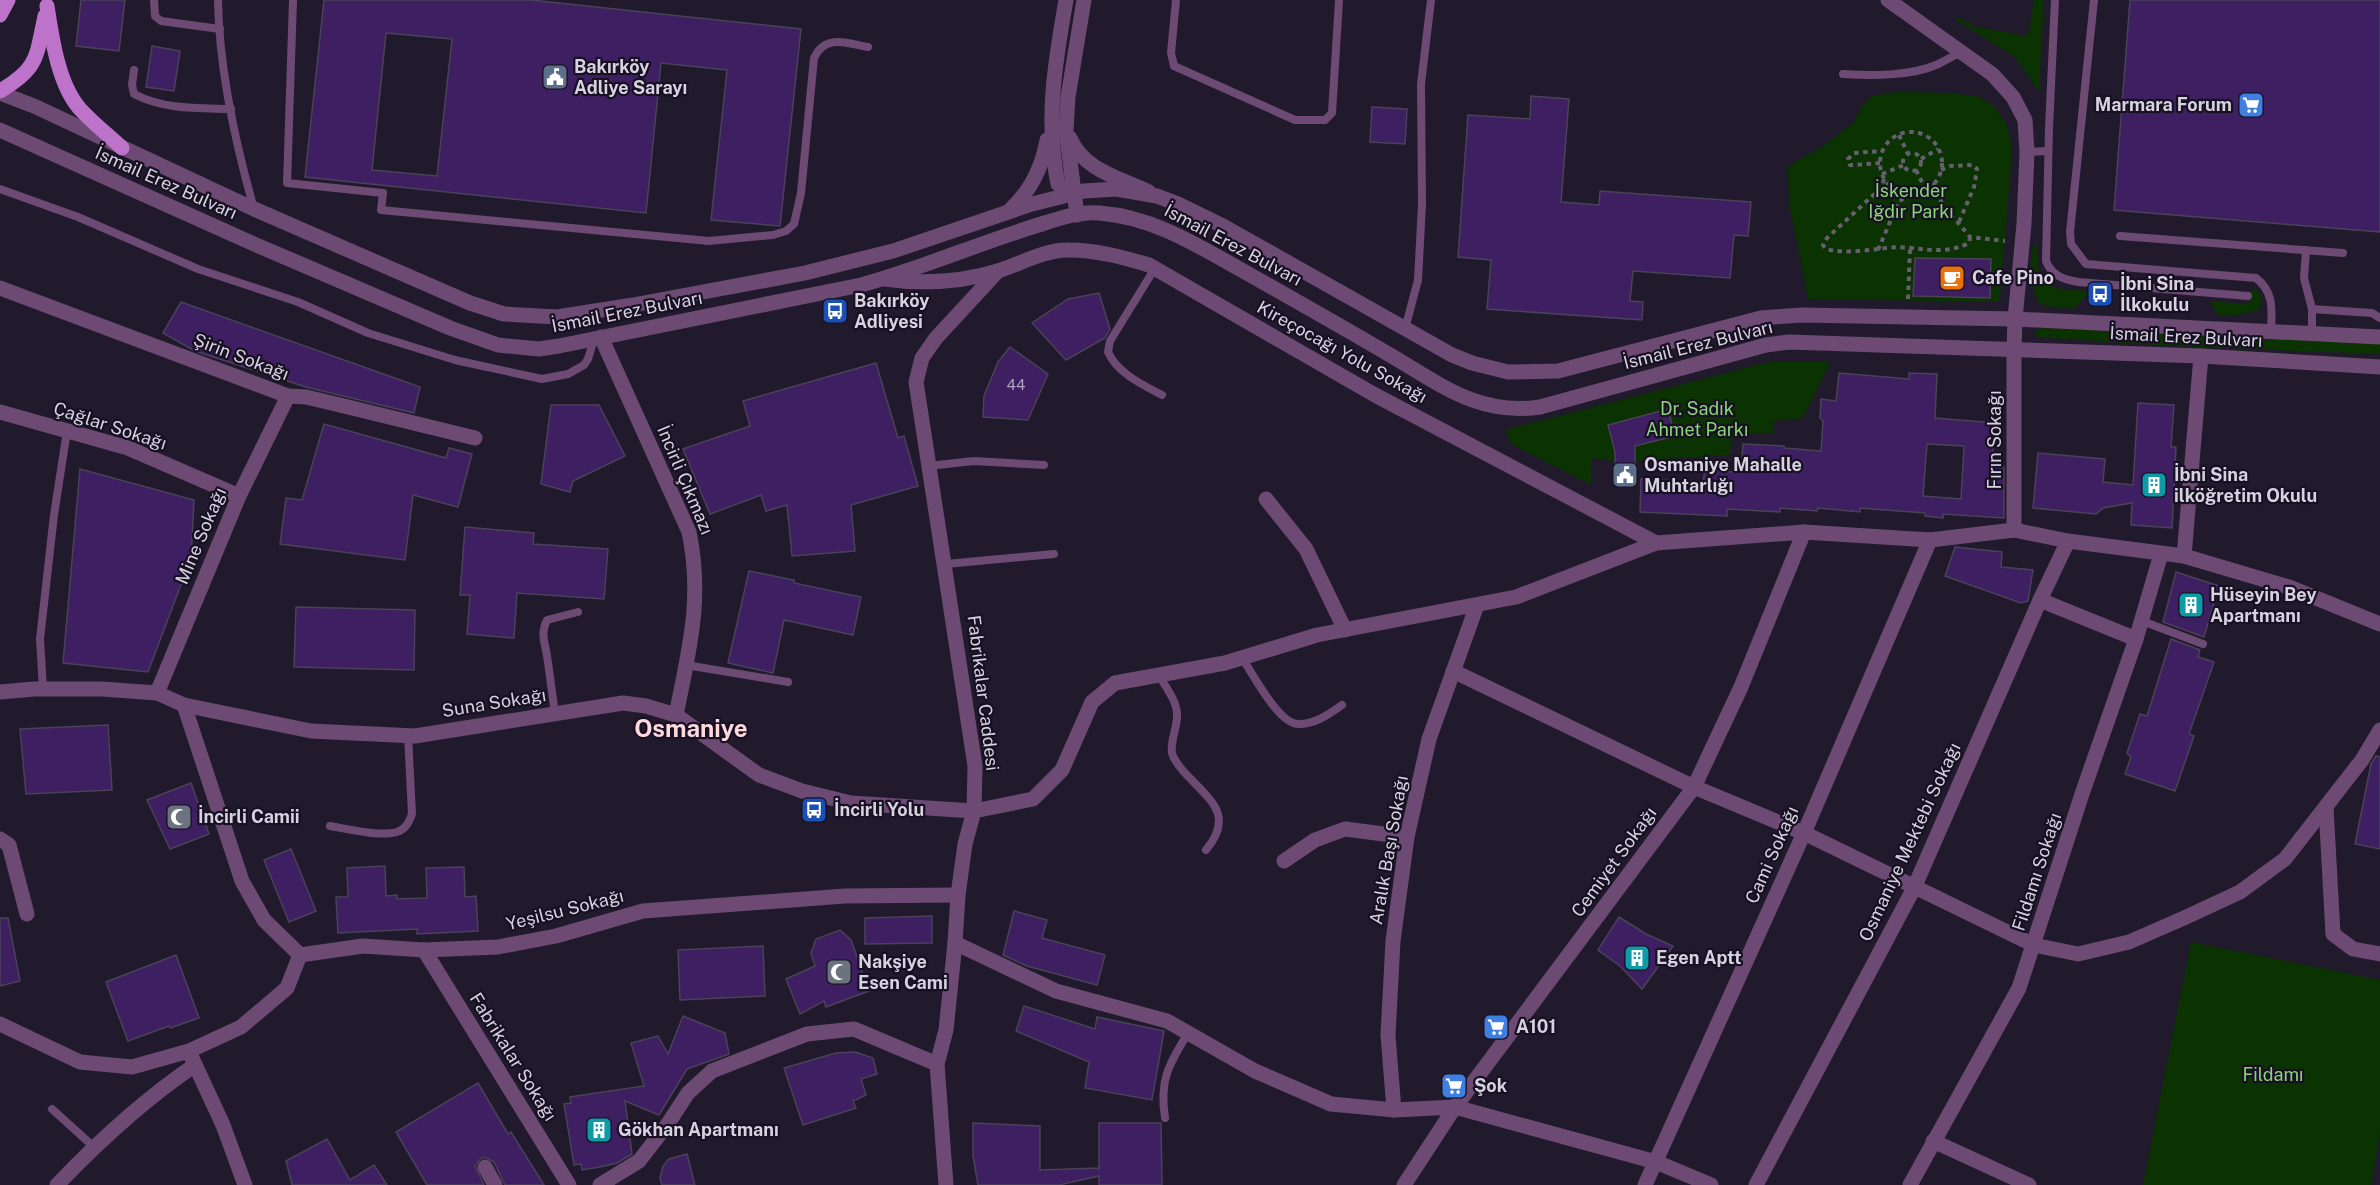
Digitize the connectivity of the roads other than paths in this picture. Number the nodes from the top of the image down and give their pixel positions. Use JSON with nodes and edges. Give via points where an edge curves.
{"nodes":[{"id":1,"x":8,"y":0,"type":"edge"},
{"id":2,"x":154,"y":0,"type":"edge"},
{"id":3,"x":218,"y":0,"type":"edge"},
{"id":4,"x":292,"y":0,"type":"edge"},
{"id":5,"x":1066,"y":0,"type":"edge"},
{"id":6,"x":1084,"y":0,"type":"edge"},
{"id":7,"x":1176,"y":0,"type":"edge"},
{"id":8,"x":1339,"y":0,"type":"edge"},
{"id":9,"x":1431,"y":0,"type":"edge"},
{"id":10,"x":1888,"y":0,"type":"edge"},
{"id":11,"x":2055,"y":0,"type":"edge"},
{"id":12,"x":2094,"y":0,"type":"edge"},
{"id":13,"x":48,"y":3,"type":"edge"},
{"id":14,"x":0,"y":15,"type":"edge"},
{"id":15,"x":220,"y":29,"type":"junction"},
{"id":16,"x":868,"y":47,"type":"dead end"},
{"id":17,"x":1962,"y":51,"type":"junction"},
{"id":18,"x":134,"y":70,"type":"dead end"},
{"id":19,"x":1843,"y":74,"type":"dead end"},
{"id":20,"x":0,"y":92,"type":"edge"},
{"id":21,"x":231,"y":109,"type":"junction"},
{"id":22,"x":1051,"y":113,"type":"junction"},
{"id":23,"x":0,"y":130,"type":"edge"},
{"id":24,"x":1066,"y":130,"type":"junction"},
{"id":25,"x":122,"y":148,"type":"junction"},
{"id":26,"x":2048,"y":151,"type":"junction"},
{"id":27,"x":2027,"y":152,"type":"junction"},
{"id":28,"x":0,"y":189,"type":"edge"},
{"id":29,"x":1072,"y":194,"type":"junction"},
{"id":30,"x":1157,"y":196,"type":"junction"},
{"id":31,"x":254,"y":209,"type":"junction"},
{"id":32,"x":1009,"y":211,"type":"junction"},
{"id":33,"x":1077,"y":215,"type":"junction"},
{"id":34,"x":2120,"y":236,"type":"dead end"},
{"id":35,"x":2306,"y":250,"type":"junction"},
{"id":36,"x":2343,"y":253,"type":"dead end"},
{"id":37,"x":1155,"y":268,"type":"junction"},
{"id":38,"x":998,"y":270,"type":"junction"},
{"id":39,"x":884,"y":279,"type":"junction"},
{"id":40,"x":0,"y":288,"type":"edge"},
{"id":41,"x":2248,"y":296,"type":"dead end"},
{"id":42,"x":2312,"y":309,"type":"junction"},
{"id":43,"x":2380,"y":318,"type":"edge"},
{"id":44,"x":2016,"y":319,"type":"junction"},
{"id":45,"x":1405,"y":329,"type":"junction"},
{"id":46,"x":2271,"y":331,"type":"junction"},
{"id":47,"x":2312,"y":333,"type":"junction"},
{"id":48,"x":2380,"y":337,"type":"edge"},
{"id":49,"x":597,"y":338,"type":"junction"},
{"id":50,"x":2014,"y":349,"type":"junction"},
{"id":51,"x":2201,"y":356,"type":"junction"},
{"id":52,"x":2380,"y":367,"type":"edge"},
{"id":53,"x":1162,"y":395,"type":"dead end"},
{"id":54,"x":288,"y":396,"type":"junction"},
{"id":55,"x":0,"y":412,"type":"edge"},
{"id":56,"x":67,"y":431,"type":"junction"},
{"id":57,"x":475,"y":438,"type":"dead end"},
{"id":58,"x":1044,"y":465,"type":"dead end"},
{"id":59,"x":928,"y":466,"type":"junction"},
{"id":60,"x":239,"y":496,"type":"junction"},
{"id":61,"x":1266,"y":499,"type":"dead end"},
{"id":62,"x":2014,"y":530,"type":"junction"},
{"id":63,"x":1804,"y":532,"type":"junction"},
{"id":64,"x":1930,"y":540,"type":"junction"},
{"id":65,"x":2068,"y":541,"type":"junction"},
{"id":66,"x":1656,"y":543,"type":"junction"},
{"id":67,"x":1054,"y":554,"type":"dead end"},
{"id":68,"x":2161,"y":554,"type":"junction"},
{"id":69,"x":2184,"y":556,"type":"junction"},
{"id":70,"x":946,"y":564,"type":"junction"},
{"id":71,"x":2040,"y":600,"type":"junction"},
{"id":72,"x":1477,"y":605,"type":"junction"},
{"id":73,"x":578,"y":612,"type":"dead end"},
{"id":74,"x":2142,"y":621,"type":"junction"},
{"id":75,"x":2380,"y":624,"type":"edge"},
{"id":76,"x":1345,"y":630,"type":"junction"},
{"id":77,"x":2136,"y":639,"type":"junction"},
{"id":78,"x":2203,"y":644,"type":"dead end"},
{"id":79,"x":1242,"y":658,"type":"junction"},
{"id":80,"x":686,"y":665,"type":"junction"},
{"id":81,"x":1453,"y":671,"type":"junction"},
{"id":82,"x":1158,"y":674,"type":"junction"},
{"id":83,"x":788,"y":682,"type":"dead end"},
{"id":84,"x":43,"y":689,"type":"junction"},
{"id":85,"x":0,"y":692,"type":"edge"},
{"id":86,"x":157,"y":693,"type":"junction"},
{"id":87,"x":184,"y":705,"type":"junction"},
{"id":88,"x":1342,"y":705,"type":"dead end"},
{"id":89,"x":555,"y":713,"type":"junction"},
{"id":90,"x":676,"y":716,"type":"junction"},
{"id":91,"x":2380,"y":730,"type":"edge"},
{"id":92,"x":408,"y":735,"type":"junction"},
{"id":93,"x":1694,"y":787,"type":"junction"},
{"id":94,"x":2326,"y":807,"type":"junction"},
{"id":95,"x":974,"y":811,"type":"junction"},
{"id":96,"x":330,"y":826,"type":"dead end"},
{"id":97,"x":1804,"y":833,"type":"junction"},
{"id":98,"x":1407,"y":837,"type":"junction"},
{"id":99,"x":0,"y":839,"type":"edge"},
{"id":100,"x":1206,"y":850,"type":"dead end"},
{"id":101,"x":1284,"y":861,"type":"dead end"},
{"id":102,"x":1914,"y":888,"type":"junction"},
{"id":103,"x":957,"y":895,"type":"junction"},
{"id":104,"x":27,"y":914,"type":"dead end"},
{"id":105,"x":955,"y":943,"type":"junction"},
{"id":106,"x":2034,"y":945,"type":"junction"},
{"id":107,"x":424,"y":950,"type":"junction"},
{"id":108,"x":2380,"y":954,"type":"edge"},
{"id":109,"x":300,"y":955,"type":"junction"},
{"id":110,"x":0,"y":1024,"type":"edge"},
{"id":111,"x":1188,"y":1033,"type":"junction"},
{"id":112,"x":192,"y":1058,"type":"junction"},
{"id":113,"x":937,"y":1064,"type":"junction"},
{"id":114,"x":1455,"y":1107,"type":"junction"},
{"id":115,"x":52,"y":1109,"type":"dead end"},
{"id":116,"x":1394,"y":1110,"type":"junction"},
{"id":117,"x":1165,"y":1118,"type":"dead end"},
{"id":118,"x":1932,"y":1141,"type":"junction"},
{"id":119,"x":95,"y":1148,"type":"junction"},
{"id":120,"x":1656,"y":1162,"type":"junction"},
{"id":121,"x":485,"y":1167,"type":"dead end"},
{"id":122,"x":57,"y":1185,"type":"edge"},
{"id":123,"x":245,"y":1185,"type":"edge"},
{"id":124,"x":495,"y":1185,"type":"edge"},
{"id":125,"x":569,"y":1185,"type":"edge"},
{"id":126,"x":600,"y":1185,"type":"edge"},
{"id":127,"x":946,"y":1185,"type":"edge"},
{"id":128,"x":1404,"y":1185,"type":"edge"},
{"id":129,"x":1645,"y":1185,"type":"edge"},
{"id":130,"x":1711,"y":1185,"type":"edge"},
{"id":131,"x":1756,"y":1185,"type":"edge"},
{"id":132,"x":1910,"y":1185,"type":"edge"},
{"id":133,"x":2029,"y":1185,"type":"edge"}],
"edges":[{"from":1,"to":14,"type":"main road"},
{"from":2,"to":15,"type":"lane","via":[[155,16],[161,21]]},
{"from":3,"to":15,"type":"lane"},
{"from":4,"to":16,"type":"lane","via":[[287,183],[383,193],[381,210],[709,241],[773,235],[794,224],[801,194],[814,58],[826,43]]},
{"from":5,"to":22,"type":"street"},
{"from":6,"to":24,"type":"street"},
{"from":7,"to":8,"type":"lane","via":[[1171,53],[1174,66],[1295,120],[1309,121],[1325,120],[1332,113]]},
{"from":9,"to":45,"type":"lane","via":[[1421,84],[1418,280]]},
{"from":10,"to":17,"type":"street","name":"Fırın Sokağı"},
{"from":11,"to":26,"type":"lane"},
{"from":12,"to":46,"type":"lane","via":[[2071,244],[2086,264],[2256,278],[2268,290],[2273,304]]},
{"from":13,"to":20,"type":"main road","via":[[32,66]]},
{"from":13,"to":25,"type":"main road","via":[[53,42],[73,98]]},
{"from":15,"to":21,"type":"lane"},
{"from":17,"to":19,"type":"lane","via":[[1935,66],[1915,71],[1869,76]]},
{"from":17,"to":27,"type":"street","name":"Fırın Sokağı","via":[[1992,74],[2013,97],[2025,120]]},
{"from":18,"to":21,"type":"lane","via":[[134,94],[143,99],[176,108]]},
{"from":20,"to":25,"type":"street","name":"İsmail Erez Bulvarı"},
{"from":21,"to":31,"type":"lane"},
{"from":22,"to":29,"type":"street","via":[[1058,184]]},
{"from":22,"to":32,"type":"street","via":[[1040,169]]},
{"from":23,"to":49,"type":"street","name":"İsmail Erez Bulvarı","via":[[383,300],[498,345],[539,348]]},
{"from":24,"to":29,"type":"street"},
{"from":24,"to":30,"type":"street","via":[[1080,155],[1092,166]]},
{"from":25,"to":31,"type":"street","name":"İsmail Erez Bulvarı"},
{"from":26,"to":27,"type":"lane"},
{"from":26,"to":41,"type":"lane","via":[[2046,261],[2054,274],[2078,282]]},
{"from":27,"to":44,"type":"street","name":"Fırın Sokağı"},
{"from":28,"to":49,"type":"lane","via":[[78,217],[198,269],[298,302],[368,333],[455,360],[542,379],[568,374],[584,365]]},
{"from":29,"to":30,"type":"street","name":"İsmail Erez Bulvarı","via":[[1116,189]]},
{"from":29,"to":32,"type":"street","name":"İsmail Erez Bulvarı"},
{"from":29,"to":33,"type":"street"},
{"from":30,"to":45,"type":"street","name":"İsmail Erez Bulvarı","via":[[1223,226]]},
{"from":31,"to":32,"type":"street","name":"İsmail Erez Bulvarı","via":[[470,303],[504,314],[557,317],[804,273],[893,251]]},
{"from":33,"to":39,"type":"street","name":"İsmail Erez Bulvarı"},
{"from":33,"to":50,"type":"street","name":"İsmail Erez Bulvarı","via":[[1095,212],[1131,217],[1162,227],[1484,406],[1540,406],[1789,342]]},
{"from":34,"to":35,"type":"lane"},
{"from":35,"to":36,"type":"lane"},
{"from":35,"to":42,"type":"lane","via":[[2304,278]]},
{"from":37,"to":38,"type":"street","name":"Kireçocağı Yolu Sokağı","via":[[1110,254],[1066,250],[1017,261]]},
{"from":37,"to":53,"type":"lane","via":[[1110,341],[1108,352],[1121,369]]},
{"from":37,"to":66,"type":"street","name":"Kireçocağı Yolu Sokağı","via":[[1375,395]]},
{"from":38,"to":39,"type":"street","name":"Kireçocağı Yolu Sokağı","via":[[933,281]]},
{"from":38,"to":59,"type":"street","name":"Fabrikalar Caddesi","via":[[922,358],[916,382]]},
{"from":39,"to":49,"type":"street","name":"İsmail Erez Bulvarı"},
{"from":40,"to":54,"type":"street","name":"Şirin Sokağı"},
{"from":42,"to":43,"type":"lane","via":[[2372,313]]},
{"from":42,"to":47,"type":"lane"},
{"from":44,"to":45,"type":"street","name":"İsmail Erez Bulvarı","via":[[1848,315],[1761,318],[1581,366],[1536,373],[1508,372],[1472,363]]},
{"from":44,"to":46,"type":"street","name":"İsmail Erez Bulvarı"},
{"from":44,"to":50,"type":"street","name":"Fırın Sokağı"},
{"from":46,"to":47,"type":"street","name":"İsmail Erez Bulvarı"},
{"from":47,"to":48,"type":"street","name":"İsmail Erez Bulvarı"},
{"from":49,"to":80,"type":"street","name":"İncirli Çıkmazı","via":[[689,532],[696,589]]},
{"from":50,"to":51,"type":"street","name":"İsmail Erez Bulvarı"},
{"from":50,"to":62,"type":"street","name":"Fırın Sokağı"},
{"from":51,"to":52,"type":"street","name":"İsmail Erez Bulvarı"},
{"from":51,"to":69,"type":"street"},
{"from":54,"to":57,"type":"street","name":"Şirin Sokağı"},
{"from":54,"to":60,"type":"street","name":"Mine Sokağı"},
{"from":55,"to":56,"type":"street","name":"Çağlar Sokağı"},
{"from":56,"to":60,"type":"street","name":"Çağlar Sokağı","via":[[128,448]]},
{"from":56,"to":84,"type":"lane","via":[[40,639]]},
{"from":58,"to":59,"type":"lane","via":[[974,461]]},
{"from":59,"to":70,"type":"street","name":"Fabrikalar Caddesi"},
{"from":60,"to":86,"type":"street","name":"Mine Sokağı"},
{"from":61,"to":76,"type":"street","via":[[1306,549]]},
{"from":62,"to":64,"type":"street","name":"Suna Sokağı"},
{"from":62,"to":65,"type":"street","name":"Suna Sokağı"},
{"from":63,"to":64,"type":"street","name":"Suna Sokağı"},
{"from":63,"to":66,"type":"street","name":"Suna Sokağı"},
{"from":63,"to":93,"type":"street","name":"Cemiyet Sokağı","via":[[1741,687]]},
{"from":64,"to":97,"type":"street","name":"Cami Sokağı"},
{"from":65,"to":68,"type":"street","name":"Suna Sokağı"},
{"from":65,"to":71,"type":"street","name":"Osmaniye Mektebi Sokağı"},
{"from":66,"to":72,"type":"street","name":"Suna Sokağı","via":[[1516,597]]},
{"from":67,"to":70,"type":"lane"},
{"from":68,"to":69,"type":"street","name":"Suna Sokağı"},
{"from":68,"to":74,"type":"street","name":"Fildamı Sokağı"},
{"from":69,"to":75,"type":"street","name":"Suna Sokağı","via":[[2289,587]]},
{"from":70,"to":95,"type":"street","name":"Fabrikalar Caddesi","via":[[975,766]]},
{"from":71,"to":77,"type":"street"},
{"from":71,"to":102,"type":"street","name":"Osmaniye Mektebi Sokağı"},
{"from":72,"to":76,"type":"street","name":"Suna Sokağı"},
{"from":72,"to":81,"type":"street","name":"Aralık Başı Sokağı"},
{"from":73,"to":89,"type":"lane","via":[[547,620],[543,627]]},
{"from":74,"to":77,"type":"street","name":"Fildamı Sokağı"},
{"from":74,"to":78,"type":"lane"},
{"from":76,"to":79,"type":"street","name":"Suna Sokağı"},
{"from":77,"to":106,"type":"street","name":"Fildamı Sokağı"},
{"from":79,"to":82,"type":"street","name":"Suna Sokağı"},
{"from":79,"to":88,"type":"lane","via":[[1279,713],[1291,723],[1319,720]]},
{"from":80,"to":83,"type":"lane"},
{"from":80,"to":90,"type":"street","name":"İncirli Çıkmazı"},
{"from":81,"to":93,"type":"street"},
{"from":81,"to":98,"type":"street","name":"Aralık Başı Sokağı","via":[[1429,739]]},
{"from":82,"to":95,"type":"street","name":"Suna Sokağı","via":[[1115,683],[1092,702],[1062,770],[1033,799]]},
{"from":82,"to":100,"type":"lane","via":[[1178,714],[1172,741],[1176,764],[1208,797],[1220,817],[1220,829]]},
{"from":84,"to":85,"type":"street","name":"Suna Sokağı"},
{"from":84,"to":86,"type":"street","name":"Suna Sokağı"},
{"from":86,"to":87,"type":"street","name":"Suna Sokağı"},
{"from":87,"to":92,"type":"street","name":"Suna Sokağı","via":[[311,731]]},
{"from":87,"to":109,"type":"street","via":[[242,881],[264,920]]},
{"from":89,"to":90,"type":"street","name":"Suna Sokağı","via":[[623,703]]},
{"from":89,"to":92,"type":"street","name":"Suna Sokağı"},
{"from":90,"to":95,"type":"street","name":"Suna Sokağı","via":[[759,775],[802,792],[851,803]]},
{"from":91,"to":94,"type":"street"},
{"from":92,"to":96,"type":"lane","via":[[412,814],[408,825],[397,832]]},
{"from":93,"to":97,"type":"street"},
{"from":93,"to":114,"type":"street","name":"Cemiyet Sokağı"},
{"from":94,"to":106,"type":"street","via":[[2285,859],[2240,892],[2130,942],[2078,954]]},
{"from":94,"to":108,"type":"street","via":[[2333,934],[2353,949]]},
{"from":95,"to":103,"type":"street","name":"Fabrikalar Caddesi"},
{"from":97,"to":102,"type":"street"},
{"from":97,"to":120,"type":"street","name":"Cami Sokağı"},
{"from":98,"to":101,"type":"street","via":[[1345,829],[1315,840]]},
{"from":98,"to":116,"type":"street","name":"Aralık Başı Sokağı","via":[[1393,941],[1388,1035]]},
{"from":99,"to":104,"type":"street","via":[[9,846]]},
{"from":102,"to":106,"type":"street"},
{"from":102,"to":131,"type":"street","name":"Osmaniye Mektebi Sokağı"},
{"from":103,"to":105,"type":"street","name":"Fabrikalar Caddesi"},
{"from":103,"to":107,"type":"street","name":"Yeşilsu Sokağı","via":[[844,896],[643,911],[509,945]]},
{"from":105,"to":111,"type":"street","via":[[1056,991],[1167,1021]]},
{"from":105,"to":113,"type":"street","name":"Fabrikalar Caddesi","via":[[946,1030]]},
{"from":106,"to":118,"type":"street","name":"Fildamı Sokağı","via":[[2019,988]]},
{"from":107,"to":109,"type":"street","name":"Yeşilsu Sokağı","via":[[363,946]]},
{"from":107,"to":125,"type":"street","name":"Fabrikalar Sokağı"},
{"from":109,"to":112,"type":"street","via":[[286,988],[241,1026]]},
{"from":110,"to":112,"type":"street","via":[[80,1062],[132,1067]]},
{"from":111,"to":116,"type":"street","via":[[1255,1071],[1331,1104]]},
{"from":111,"to":117,"type":"lane","via":[[1168,1065],[1163,1093]]},
{"from":112,"to":119,"type":"street"},
{"from":112,"to":123,"type":"street"},
{"from":113,"to":126,"type":"street","via":[[854,1029],[807,1034],[712,1071],[688,1093],[639,1161]]},
{"from":113,"to":127,"type":"street","name":"Fabrikalar Caddesi"},
{"from":114,"to":116,"type":"street"},
{"from":114,"to":120,"type":"street"},
{"from":114,"to":128,"type":"street","name":"Cemiyet Sokağı"},
{"from":115,"to":119,"type":"lane"},
{"from":118,"to":132,"type":"street","name":"Fildamı Sokağı"},
{"from":118,"to":133,"type":"street"},
{"from":119,"to":122,"type":"street"},
{"from":120,"to":129,"type":"street","name":"Cami Sokağı"},
{"from":120,"to":130,"type":"street"},
{"from":121,"to":124,"type":"street"}]}
